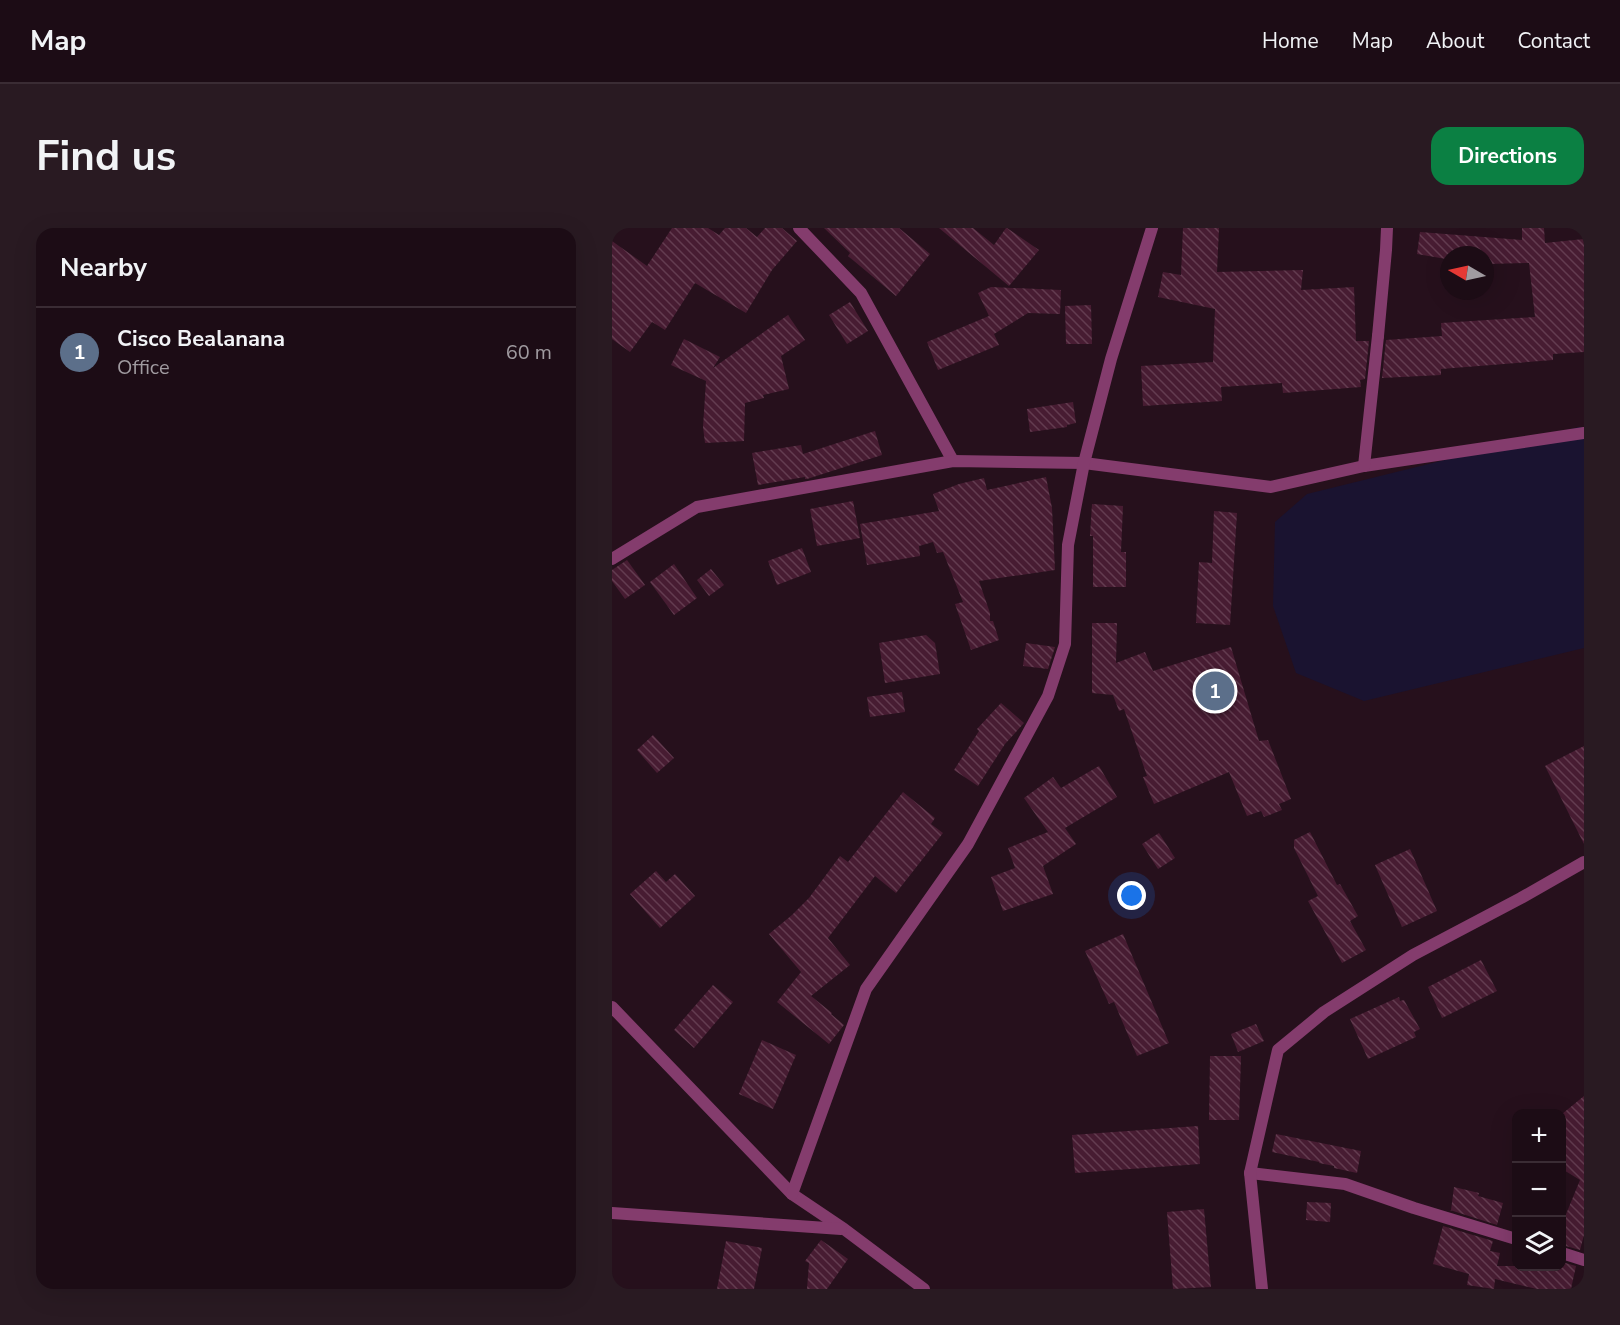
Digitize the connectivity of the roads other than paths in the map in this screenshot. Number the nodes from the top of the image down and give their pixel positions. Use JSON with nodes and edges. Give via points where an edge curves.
{"nodes":[{"id":1,"x":800,"y":228,"type":"edge"},
{"id":2,"x":1152,"y":228,"type":"edge"},
{"id":3,"x":1387,"y":228,"type":"edge"},
{"id":4,"x":1584,"y":433,"type":"edge"},
{"id":5,"x":953,"y":461,"type":"junction"},
{"id":6,"x":1084,"y":463,"type":"junction"},
{"id":7,"x":1364,"y":466,"type":"junction"},
{"id":8,"x":612,"y":559,"type":"edge"},
{"id":9,"x":1584,"y":862,"type":"edge"},
{"id":10,"x":612,"y":1007,"type":"edge"},
{"id":11,"x":1250,"y":1173,"type":"junction"},
{"id":12,"x":792,"y":1194,"type":"junction"},
{"id":13,"x":612,"y":1213,"type":"edge"},
{"id":14,"x":844,"y":1229,"type":"junction"},
{"id":15,"x":1512,"y":1238,"type":"edge"},
{"id":16,"x":1566,"y":1254,"type":"edge"},
{"id":17,"x":1584,"y":1260,"type":"edge"},
{"id":18,"x":924,"y":1289,"type":"edge"},
{"id":19,"x":1262,"y":1289,"type":"edge"}],
"edges":[{"from":1,"to":5,"type":"street","via":[[861,293]]},
{"from":2,"to":6,"type":"street"},
{"from":3,"to":7,"type":"street"},
{"from":4,"to":7,"type":"street"},
{"from":5,"to":6,"type":"street"},
{"from":5,"to":8,"type":"street","via":[[697,507]]},
{"from":6,"to":7,"type":"street","via":[[1271,488]]},
{"from":6,"to":12,"type":"street","via":[[1068,546],[1065,644],[1048,696],[968,844],[866,990]]},
{"from":9,"to":11,"type":"street","via":[[1413,955],[1324,1012],[1278,1050]]},
{"from":10,"to":12,"type":"street"},
{"from":11,"to":15,"type":"street","via":[[1345,1184]]},
{"from":11,"to":19,"type":"street"},
{"from":12,"to":14,"type":"street"},
{"from":13,"to":14,"type":"street"},
{"from":14,"to":18,"type":"street"},
{"from":16,"to":17,"type":"street"}]}
